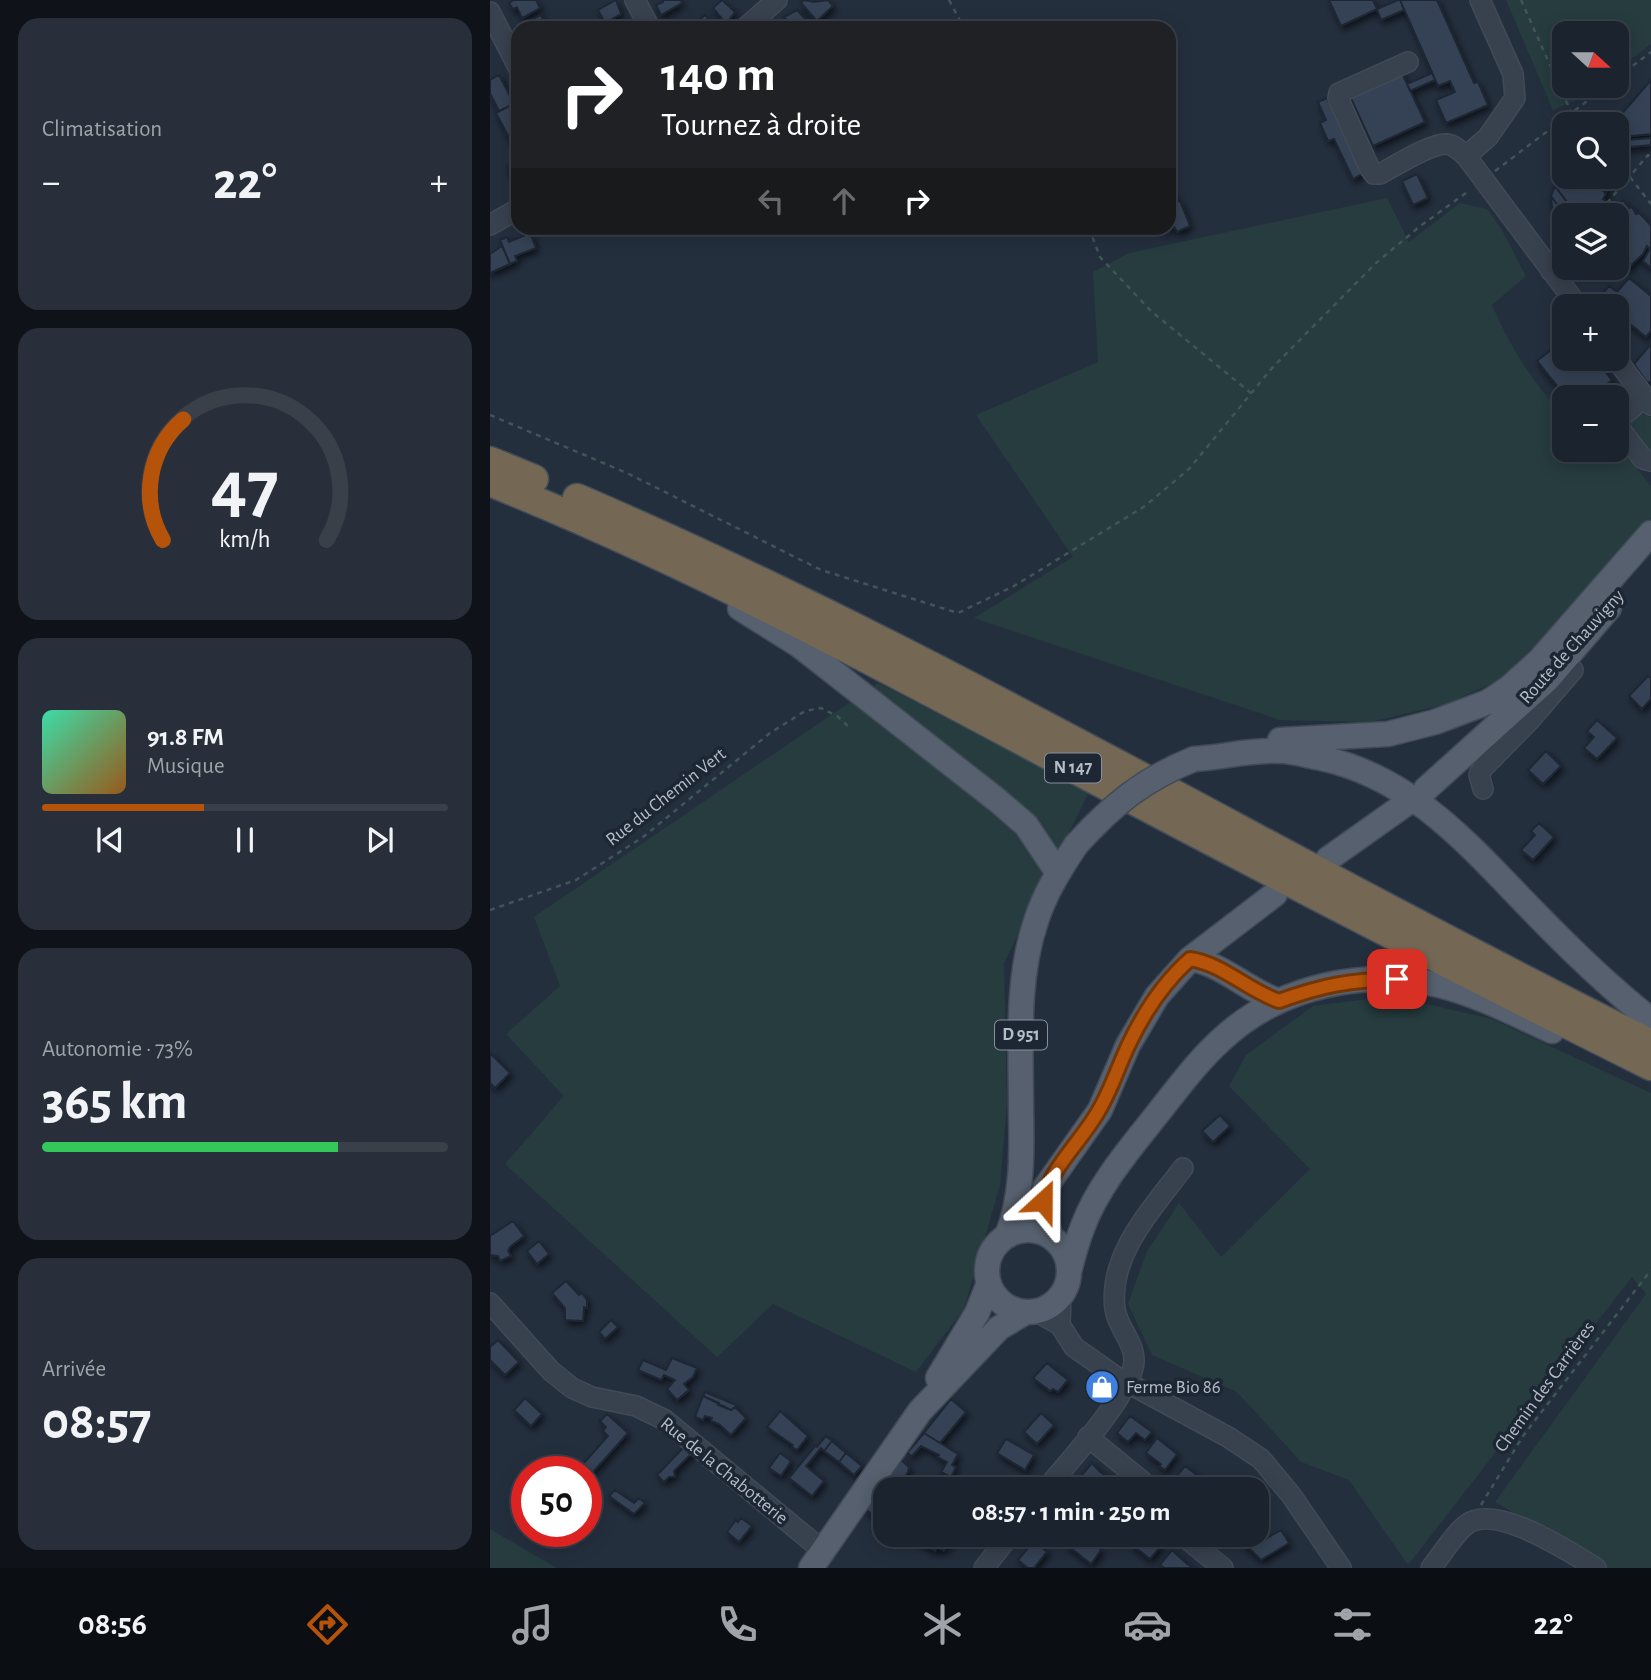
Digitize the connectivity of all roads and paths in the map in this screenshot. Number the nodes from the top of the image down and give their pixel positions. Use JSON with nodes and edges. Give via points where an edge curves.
{"nodes":[{"id":1,"x":635,"y":0,"type":"edge"},
{"id":2,"x":949,"y":0,"type":"edge"},
{"id":3,"x":1480,"y":0,"type":"edge"},
{"id":4,"x":1521,"y":0,"type":"edge"},
{"id":5,"x":774,"y":1,"type":"edge"},
{"id":6,"x":490,"y":12,"type":"edge"},
{"id":7,"x":646,"y":21,"type":"edge"},
{"id":8,"x":753,"y":21,"type":"edge"},
{"id":9,"x":960,"y":21,"type":"edge"},
{"id":10,"x":1651,"y":52,"type":"edge"},
{"id":11,"x":511,"y":53,"type":"edge"},
{"id":12,"x":1408,"y":62,"type":"dead end"},
{"id":13,"x":1629,"y":69,"type":"edge"},
{"id":14,"x":1591,"y":98,"type":"edge"},
{"id":15,"x":1572,"y":112,"type":"edge"},
{"id":16,"x":1573,"y":112,"type":"edge"},
{"id":17,"x":1552,"y":128,"type":"edge"},
{"id":18,"x":1466,"y":156,"type":"junction"},
{"id":19,"x":1651,"y":157,"type":"edge"},
{"id":20,"x":1630,"y":177,"type":"junction"},
{"id":21,"x":1484,"y":180,"type":"junction"},
{"id":22,"x":1608,"y":203,"type":"dead end"},
{"id":23,"x":1651,"y":204,"type":"edge"},
{"id":24,"x":511,"y":213,"type":"edge"},
{"id":25,"x":490,"y":225,"type":"edge"},
{"id":26,"x":1092,"y":235,"type":"edge"},
{"id":27,"x":1572,"y":294,"type":"edge"},
{"id":28,"x":1625,"y":371,"type":"edge"},
{"id":29,"x":1252,"y":394,"type":"junction"},
{"id":30,"x":1648,"y":401,"type":"edge"},
{"id":31,"x":1629,"y":413,"type":"edge"},
{"id":32,"x":490,"y":415,"type":"edge"},
{"id":33,"x":1629,"y":441,"type":"edge"},
{"id":34,"x":490,"y":461,"type":"edge"},
{"id":35,"x":1651,"y":461,"type":"edge"},
{"id":36,"x":490,"y":482,"type":"edge"},
{"id":37,"x":555,"y":508,"type":"junction"},
{"id":38,"x":1651,"y":533,"type":"edge"},
{"id":39,"x":1651,"y":556,"type":"edge"},
{"id":40,"x":1567,"y":660,"type":"junction"},
{"id":41,"x":849,"y":727,"type":"dead end"},
{"id":42,"x":1194,"y":759,"type":"junction"},
{"id":43,"x":1483,"y":789,"type":"dead end"},
{"id":44,"x":1328,"y":859,"type":"dead end"},
{"id":45,"x":1058,"y":873,"type":"junction"},
{"id":46,"x":1275,"y":894,"type":"dead end"},
{"id":47,"x":490,"y":910,"type":"edge"},
{"id":48,"x":1190,"y":959,"type":"junction"},
{"id":49,"x":1279,"y":1001,"type":"junction"},
{"id":50,"x":1651,"y":1020,"type":"edge"},
{"id":51,"x":1651,"y":1044,"type":"edge"},
{"id":52,"x":1651,"y":1066,"type":"edge"},
{"id":53,"x":1651,"y":1074,"type":"edge"},
{"id":54,"x":1183,"y":1168,"type":"dead end"},
{"id":55,"x":1007,"y":1236,"type":"junction"},
{"id":56,"x":1051,"y":1237,"type":"junction"},
{"id":57,"x":1651,"y":1270,"type":"edge"},
{"id":58,"x":989,"y":1283,"type":"junction"},
{"id":59,"x":1065,"y":1283,"type":"junction"},
{"id":60,"x":490,"y":1303,"type":"edge"},
{"id":61,"x":1030,"y":1312,"type":"junction"},
{"id":62,"x":1060,"y":1325,"type":"junction"},
{"id":63,"x":1127,"y":1382,"type":"junction"},
{"id":64,"x":920,"y":1410,"type":"junction"},
{"id":65,"x":1088,"y":1437,"type":"junction"},
{"id":66,"x":1056,"y":1477,"type":"edge"},
{"id":67,"x":1137,"y":1477,"type":"edge"},
{"id":68,"x":1466,"y":1524,"type":"junction"},
{"id":69,"x":1001,"y":1547,"type":"edge"},
{"id":70,"x":1197,"y":1547,"type":"edge"},
{"id":71,"x":817,"y":1559,"type":"edge"},
{"id":72,"x":985,"y":1568,"type":"edge"},
{"id":73,"x":1223,"y":1568,"type":"edge"},
{"id":74,"x":1341,"y":1568,"type":"edge"},
{"id":75,"x":1431,"y":1568,"type":"edge"},
{"id":76,"x":1596,"y":1568,"type":"edge"}],
"edges":[{"from":1,"to":7,"type":"street"},
{"from":2,"to":9,"type":"path"},
{"from":3,"to":18,"type":"street","via":[[1513,74],[1515,97],[1488,137]]},
{"from":4,"to":15,"type":"path"},
{"from":5,"to":8,"type":"street"},
{"from":6,"to":11,"type":"street"},
{"from":10,"to":13,"type":"path"},
{"from":12,"to":18,"type":"street","via":[[1339,93],[1369,167],[1380,174],[1437,145],[1449,144]]},
{"from":14,"to":16,"type":"path"},
{"from":17,"to":21,"type":"path"},
{"from":18,"to":21,"type":"street"},
{"from":19,"to":20,"type":"path","via":[[1648,155]]},
{"from":20,"to":22,"type":"path"},
{"from":20,"to":23,"type":"path"},
{"from":21,"to":27,"type":"street","via":[[1557,264]]},
{"from":21,"to":29,"type":"path","via":[[1376,263]]},
{"from":24,"to":25,"type":"street"},
{"from":26,"to":29,"type":"path","via":[[1100,257],[1151,311]]},
{"from":28,"to":30,"type":"street"},
{"from":29,"to":32,"type":"path","via":[[1189,469],[1146,506],[1014,586],[958,613],[821,570],[627,473]]},
{"from":30,"to":31,"type":"street"},
{"from":33,"to":35,"type":"street","via":[[1643,459]]},
{"from":34,"to":51,"type":"highway","number":"N 147","via":[[619,516],[864,632]]},
{"from":36,"to":37,"type":"highway","number":"N 147"},
{"from":37,"to":45,"type":"main road","via":[[764,621],[799,645],[1012,812]]},
{"from":37,"to":52,"type":"highway","number":"N 147","via":[[833,640],[1381,930]]},
{"from":38,"to":40,"type":"main road","name":"Route de Chauvigny","number":"D 951"},
{"from":39,"to":40,"type":"main road","name":"Route de Chauvigny","number":"D 951"},
{"from":40,"to":42,"type":"main road","name":"Route de Chauvigny","number":"D 951","via":[[1519,679],[1488,702],[1435,722],[1388,734],[1268,741]]},
{"from":40,"to":43,"type":"street","via":[[1530,720],[1483,768],[1479,775]]},
{"from":40,"to":44,"type":"main road","name":"Route de Chauvigny","number":"D 951","via":[[1416,796]]},
{"from":41,"to":47,"type":"path","name":"Rue du Chemin Vert","via":[[821,708],[805,711],[770,733],[643,837],[576,880]]},
{"from":42,"to":45,"type":"main road","number":"D 951","bridge":true,"via":[[1137,788],[1104,815]]},
{"from":42,"to":50,"type":"main road","via":[[1287,751],[1357,767],[1385,780],[1449,824],[1588,965]]},
{"from":45,"to":55,"type":"main road","number":"D 951","via":[[1036,922],[1025,972],[1021,1158]]},
{"from":46,"to":48,"type":"main road"},
{"from":48,"to":49,"type":"main road","via":[[1217,967]]},
{"from":48,"to":56,"type":"main road","via":[[1143,1017],[1100,1110],[1045,1188],[1044,1214]]},
{"from":49,"to":53,"type":"main road","via":[[1352,980],[1397,979],[1439,985],[1483,999]]},
{"from":49,"to":59,"type":"main road","via":[[1223,1038],[1138,1139],[1094,1203]]},
{"from":54,"to":63,"type":"street","via":[[1130,1241],[1120,1266],[1115,1309],[1135,1356]]},
{"from":55,"to":56,"type":"main road","via":[[1029,1230]]},
{"from":55,"to":58,"type":"main road","via":[[990,1256]]},
{"from":56,"to":59,"type":"main road","via":[[1064,1252]]},
{"from":57,"to":68,"type":"path","name":"Chemin des Carrières","via":[[1523,1436]]},
{"from":58,"to":61,"type":"main road","via":[[1003,1303]]},
{"from":58,"to":64,"type":"main road","via":[[977,1313]]},
{"from":59,"to":61,"type":"main road","via":[[1054,1303]]},
{"from":59,"to":62,"type":"street"},
{"from":60,"to":71,"type":"street","name":"Rue de la Chabotterie","via":[[572,1388],[636,1406],[671,1424]]},
{"from":61,"to":62,"type":"street"},
{"from":61,"to":64,"type":"main road","via":[[999,1328]]},
{"from":62,"to":63,"type":"street","via":[[1074,1347]]},
{"from":63,"to":65,"type":"street"},
{"from":63,"to":74,"type":"street","via":[[1261,1459]]},
{"from":64,"to":71,"type":"main road"},
{"from":65,"to":66,"type":"street"},
{"from":65,"to":67,"type":"street"},
{"from":68,"to":75,"type":"street"},
{"from":68,"to":76,"type":"street","via":[[1480,1520],[1520,1525]]},
{"from":69,"to":72,"type":"street"},
{"from":70,"to":73,"type":"street"}]}
